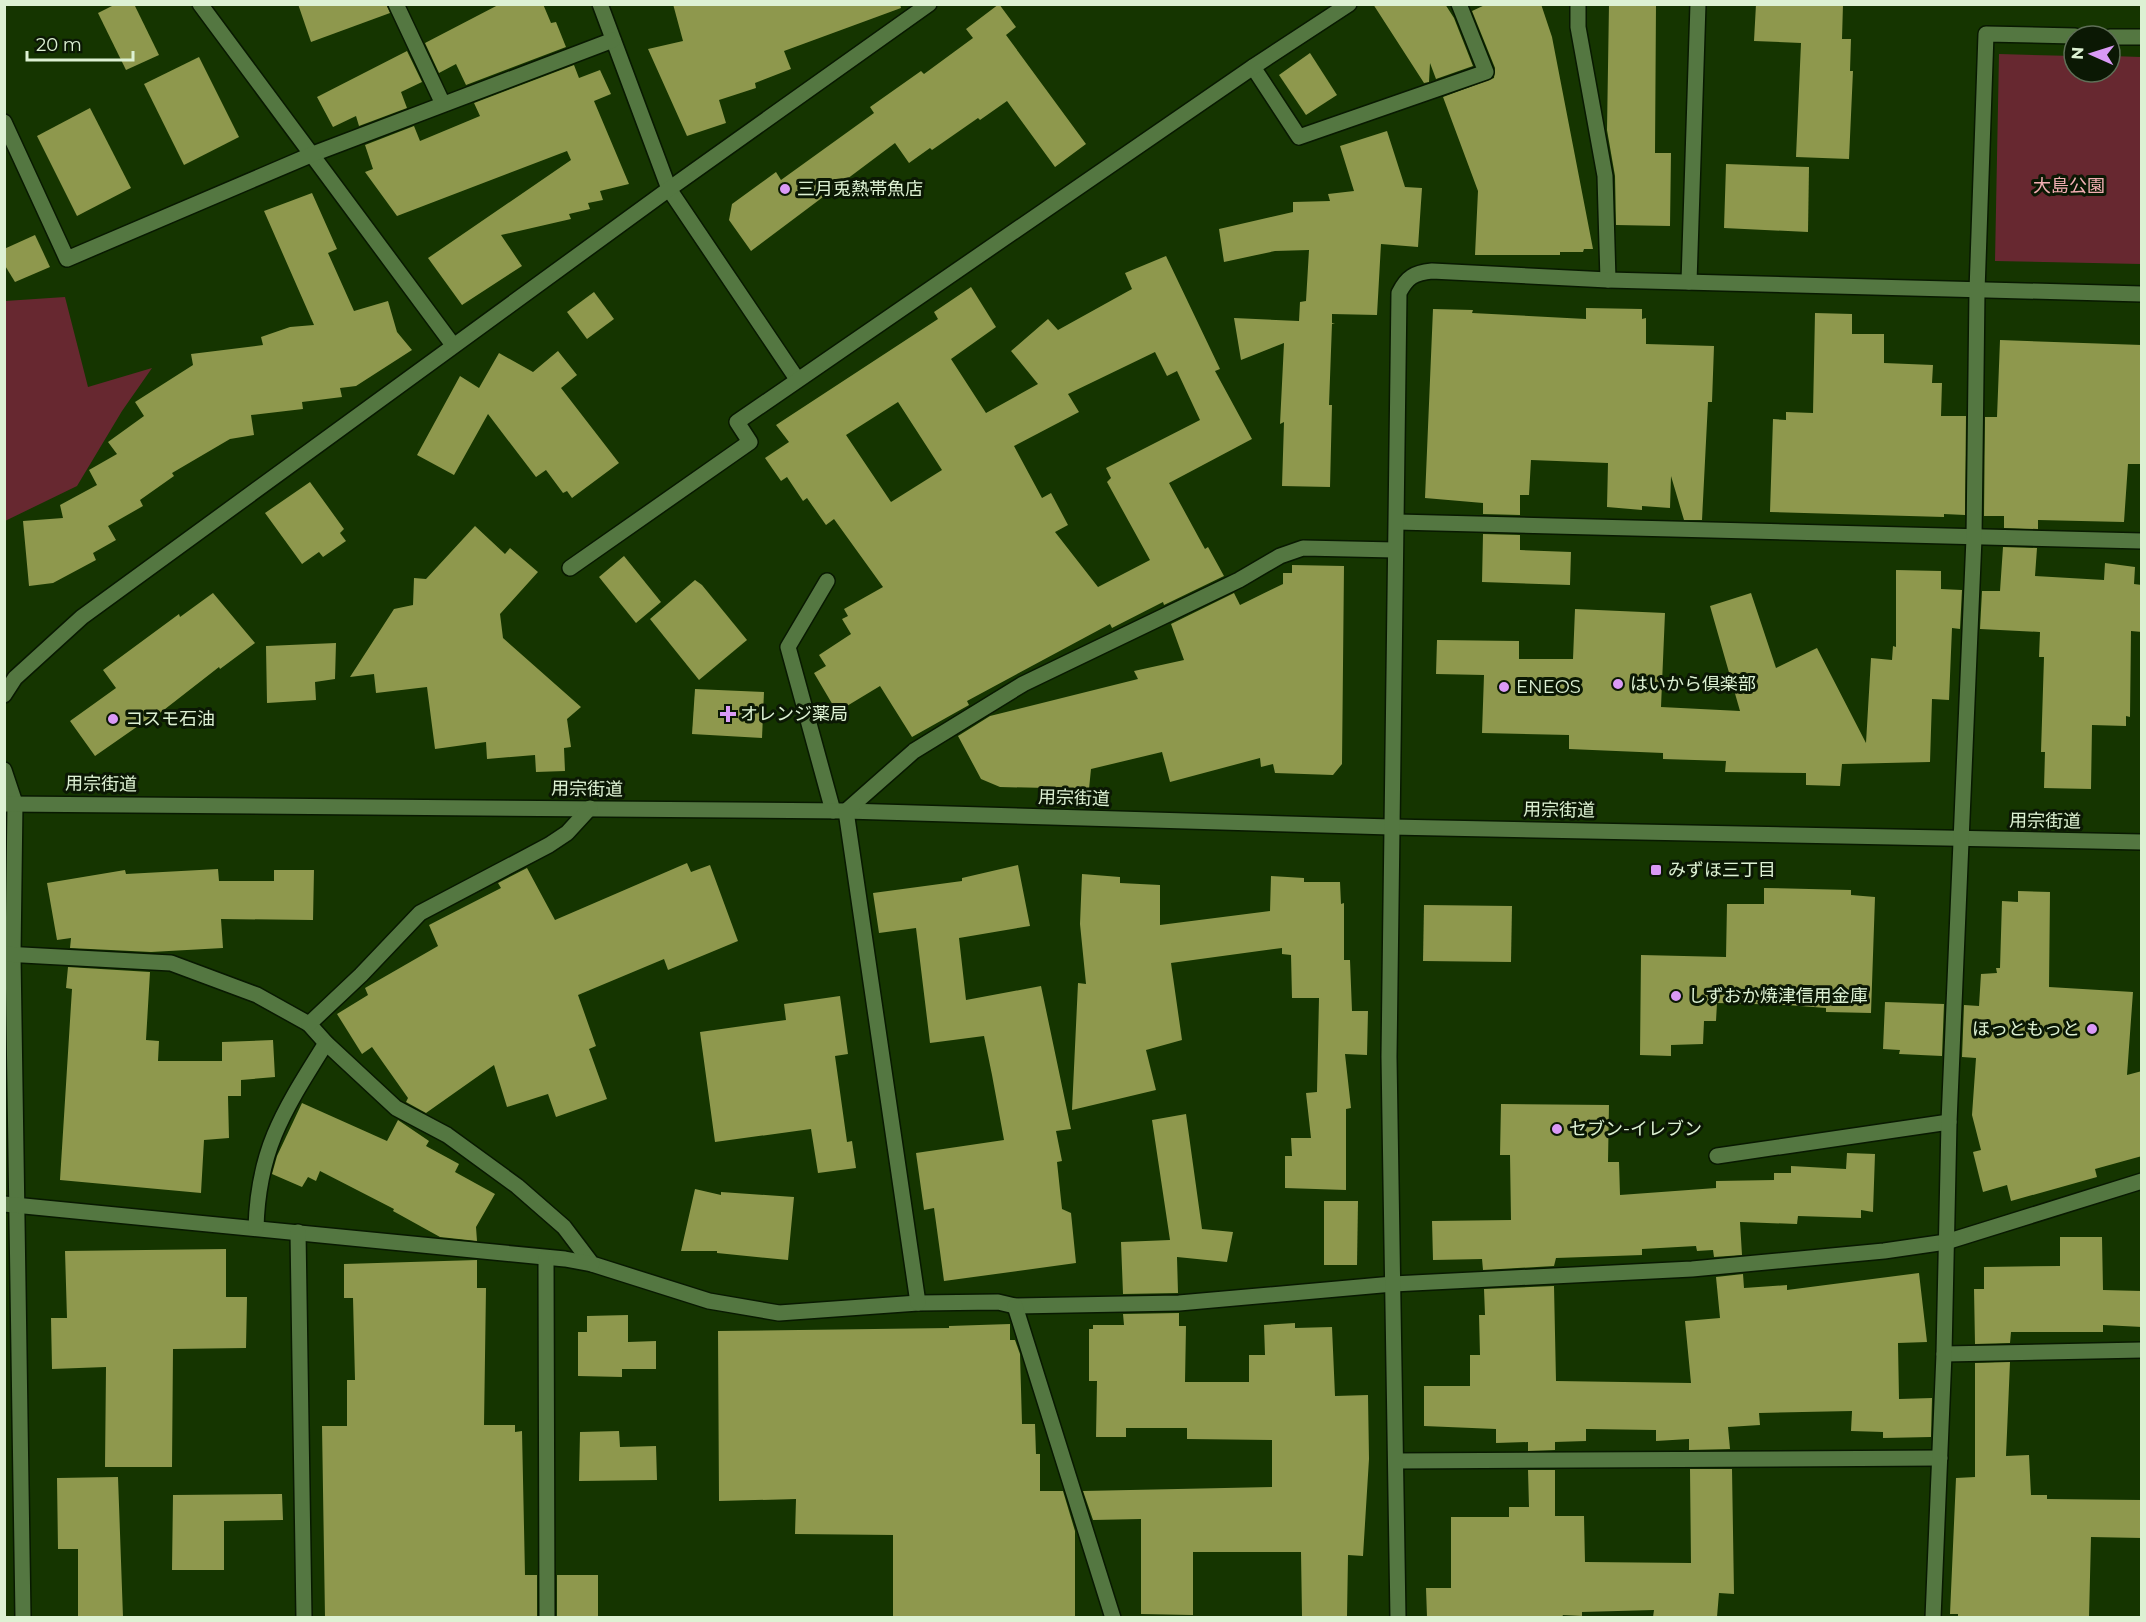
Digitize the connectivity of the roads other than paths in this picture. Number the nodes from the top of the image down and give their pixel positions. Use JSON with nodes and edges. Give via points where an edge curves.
{"nodes":[{"id":1,"x":200,"y":4,"type":"edge"},
{"id":2,"x":396,"y":4,"type":"edge"},
{"id":3,"x":600,"y":4,"type":"edge"},
{"id":4,"x":929,"y":4,"type":"edge"},
{"id":5,"x":1349,"y":4,"type":"edge"},
{"id":6,"x":1459,"y":4,"type":"edge"},
{"id":7,"x":1578,"y":4,"type":"edge"},
{"id":8,"x":1698,"y":4,"type":"edge"},
{"id":9,"x":2062,"y":36,"type":"edge"},
{"id":10,"x":2122,"y":37,"type":"edge"},
{"id":11,"x":2142,"y":38,"type":"edge"},
{"id":12,"x":614,"y":40,"type":"junction"},
{"id":13,"x":1253,"y":67,"type":"junction"},
{"id":14,"x":443,"y":104,"type":"junction"},
{"id":15,"x":4,"y":122,"type":"edge"},
{"id":16,"x":313,"y":154,"type":"junction"},
{"id":17,"x":669,"y":189,"type":"junction"},
{"id":18,"x":1608,"y":280,"type":"junction"},
{"id":19,"x":1689,"y":282,"type":"junction"},
{"id":20,"x":1977,"y":291,"type":"junction"},
{"id":21,"x":2142,"y":294,"type":"edge"},
{"id":22,"x":453,"y":345,"type":"junction"},
{"id":23,"x":797,"y":379,"type":"junction"},
{"id":24,"x":1397,"y":522,"type":"junction"},
{"id":25,"x":1974,"y":538,"type":"junction"},
{"id":26,"x":2142,"y":541,"type":"edge"},
{"id":27,"x":1395,"y":550,"type":"junction"},
{"id":28,"x":570,"y":568,"type":"dead end"},
{"id":29,"x":827,"y":581,"type":"dead end"},
{"id":30,"x":4,"y":695,"type":"edge"},
{"id":31,"x":4,"y":770,"type":"edge"},
{"id":32,"x":10,"y":803,"type":"edge"},
{"id":33,"x":590,"y":808,"type":"junction"},
{"id":34,"x":840,"y":811,"type":"junction"},
{"id":35,"x":1391,"y":827,"type":"junction"},
{"id":36,"x":1963,"y":838,"type":"junction"},
{"id":37,"x":2142,"y":842,"type":"edge"},
{"id":38,"x":9,"y":954,"type":"edge"},
{"id":39,"x":309,"y":1024,"type":"junction"},
{"id":40,"x":326,"y":1043,"type":"junction"},
{"id":41,"x":1950,"y":1122,"type":"junction"},
{"id":42,"x":1717,"y":1156,"type":"dead end"},
{"id":43,"x":2142,"y":1182,"type":"edge"},
{"id":44,"x":10,"y":1205,"type":"edge"},
{"id":45,"x":256,"y":1228,"type":"junction"},
{"id":46,"x":298,"y":1232,"type":"junction"},
{"id":47,"x":1946,"y":1242,"type":"junction"},
{"id":48,"x":546,"y":1258,"type":"junction"},
{"id":49,"x":592,"y":1264,"type":"junction"},
{"id":50,"x":1393,"y":1284,"type":"junction"},
{"id":51,"x":918,"y":1303,"type":"junction"},
{"id":52,"x":1015,"y":1306,"type":"junction"},
{"id":53,"x":2142,"y":1350,"type":"edge"},
{"id":54,"x":1944,"y":1354,"type":"junction"},
{"id":55,"x":1940,"y":1458,"type":"junction"},
{"id":56,"x":1396,"y":1461,"type":"junction"},
{"id":57,"x":23,"y":1617,"type":"edge"},
{"id":58,"x":304,"y":1617,"type":"edge"},
{"id":59,"x":547,"y":1617,"type":"edge"},
{"id":60,"x":1113,"y":1617,"type":"edge"},
{"id":61,"x":1398,"y":1617,"type":"edge"},
{"id":62,"x":1933,"y":1617,"type":"edge"}],
"edges":[{"from":1,"to":16,"type":"street"},
{"from":2,"to":14,"type":"street"},
{"from":3,"to":12,"type":"street"},
{"from":4,"to":17,"type":"street"},
{"from":5,"to":13,"type":"street"},
{"from":6,"to":13,"type":"street","via":[[1486,72],[1299,137]]},
{"from":7,"to":18,"type":"street","via":[[1578,27],[1605,176]]},
{"from":8,"to":19,"type":"street"},
{"from":9,"to":20,"type":"street","via":[[1986,34]]},
{"from":10,"to":11,"type":"street"},
{"from":12,"to":14,"type":"street"},
{"from":12,"to":17,"type":"street"},
{"from":13,"to":23,"type":"street"},
{"from":14,"to":16,"type":"street"},
{"from":15,"to":16,"type":"street","via":[[67,259]]},
{"from":16,"to":22,"type":"street"},
{"from":17,"to":22,"type":"street"},
{"from":17,"to":23,"type":"street"},
{"from":18,"to":19,"type":"street"},
{"from":18,"to":24,"type":"street","via":[[1432,271],[1414,273],[1405,282],[1399,293]]},
{"from":19,"to":20,"type":"street"},
{"from":20,"to":21,"type":"street"},
{"from":20,"to":25,"type":"street"},
{"from":22,"to":30,"type":"street","via":[[82,616],[15,678]]},
{"from":23,"to":28,"type":"street","via":[[737,422],[750,442]]},
{"from":24,"to":25,"type":"street"},
{"from":24,"to":27,"type":"street"},
{"from":25,"to":26,"type":"street"},
{"from":25,"to":36,"type":"street"},
{"from":27,"to":34,"type":"street","via":[[1303,548],[1280,556],[1239,580],[1023,684],[914,751]]},
{"from":27,"to":35,"type":"street"},
{"from":29,"to":34,"type":"street","via":[[788,647]]},
{"from":31,"to":32,"type":"street"},
{"from":32,"to":33,"type":"street","name":"用宗街道"},
{"from":32,"to":38,"type":"street"},
{"from":33,"to":34,"type":"street","name":"用宗街道"},
{"from":33,"to":39,"type":"street","via":[[549,845],[420,913]]},
{"from":34,"to":35,"type":"street","name":"用宗街道"},
{"from":34,"to":51,"type":"street"},
{"from":35,"to":36,"type":"street","name":"用宗街道"},
{"from":35,"to":50,"type":"street","via":[[1389,1058]]},
{"from":36,"to":37,"type":"street","name":"用宗街道"},
{"from":36,"to":41,"type":"street"},
{"from":38,"to":39,"type":"street","via":[[171,963],[257,995]]},
{"from":38,"to":44,"type":"street"},
{"from":39,"to":40,"type":"street"},
{"from":40,"to":45,"type":"street","via":[[280,1116],[265,1155],[257,1193]]},
{"from":40,"to":49,"type":"street","via":[[396,1108],[447,1135],[517,1186],[564,1227]]},
{"from":41,"to":42,"type":"street"},
{"from":41,"to":47,"type":"street"},
{"from":43,"to":47,"type":"street"},
{"from":44,"to":45,"type":"street"},
{"from":44,"to":57,"type":"street"},
{"from":45,"to":46,"type":"street"},
{"from":46,"to":48,"type":"street"},
{"from":46,"to":58,"type":"street"},
{"from":47,"to":50,"type":"street","via":[[1692,1269]]},
{"from":47,"to":54,"type":"street"},
{"from":48,"to":49,"type":"street"},
{"from":48,"to":59,"type":"street"},
{"from":49,"to":51,"type":"street","via":[[709,1301],[779,1312]]},
{"from":50,"to":52,"type":"street","via":[[1179,1303]]},
{"from":50,"to":56,"type":"street"},
{"from":51,"to":52,"type":"street","via":[[998,1302]]},
{"from":52,"to":60,"type":"street"},
{"from":53,"to":54,"type":"street"},
{"from":54,"to":55,"type":"street"},
{"from":55,"to":56,"type":"street"},
{"from":55,"to":62,"type":"street"},
{"from":56,"to":61,"type":"street"}]}
